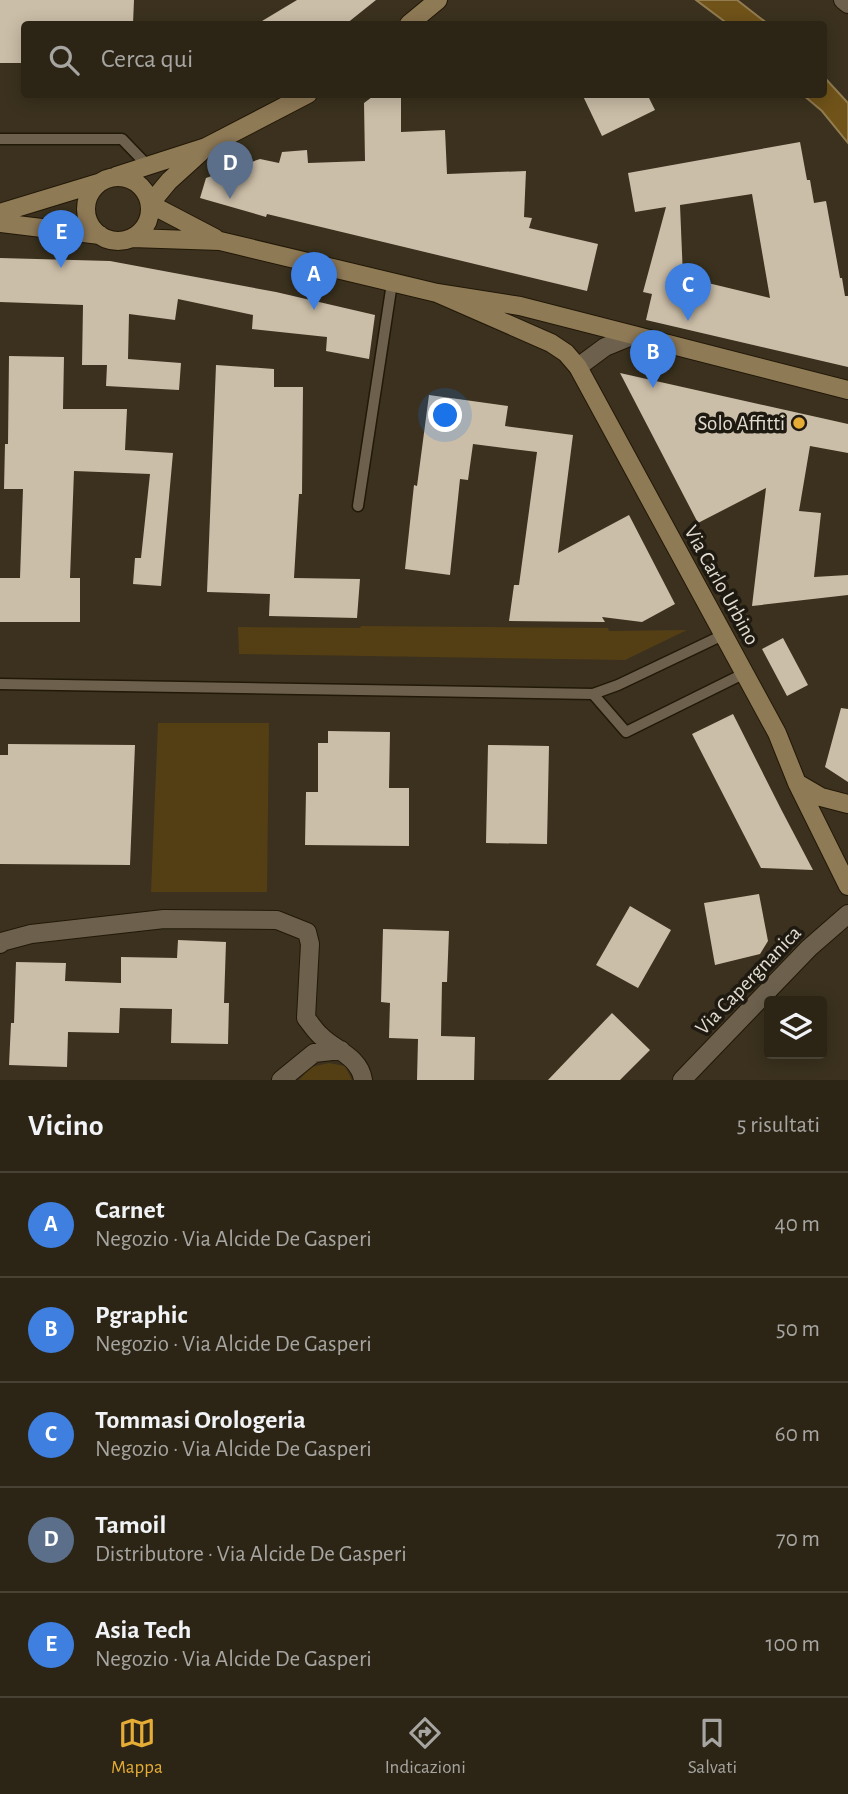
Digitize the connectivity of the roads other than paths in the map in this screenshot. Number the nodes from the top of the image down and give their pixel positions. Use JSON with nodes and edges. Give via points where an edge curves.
{"nodes":[{"id":1,"x":438,"y":0,"type":"edge"},
{"id":2,"x":414,"y":21,"type":"edge"},
{"id":3,"x":300,"y":98,"type":"edge"},
{"id":4,"x":0,"y":139,"type":"edge"},
{"id":5,"x":206,"y":147,"type":"junction"},
{"id":6,"x":148,"y":166,"type":"junction"},
{"id":7,"x":116,"y":176,"type":"junction"},
{"id":8,"x":98,"y":183,"type":"junction"},
{"id":9,"x":150,"y":204,"type":"junction"},
{"id":10,"x":0,"y":214,"type":"edge"},
{"id":11,"x":0,"y":223,"type":"edge"},
{"id":12,"x":100,"y":235,"type":"junction"},
{"id":13,"x":132,"y":238,"type":"junction"},
{"id":14,"x":220,"y":241,"type":"junction"},
{"id":15,"x":392,"y":283,"type":"junction"},
{"id":16,"x":437,"y":293,"type":"junction"},
{"id":17,"x":632,"y":336,"type":"junction"},
{"id":18,"x":578,"y":367,"type":"junction"},
{"id":19,"x":848,"y":390,"type":"edge"},
{"id":20,"x":358,"y":506,"type":"dead end"},
{"id":21,"x":723,"y":635,"type":"junction"},
{"id":22,"x":744,"y":673,"type":"junction"},
{"id":23,"x":0,"y":684,"type":"edge"},
{"id":24,"x":593,"y":694,"type":"junction"},
{"id":25,"x":797,"y":783,"type":"junction"},
{"id":26,"x":848,"y":804,"type":"edge"},
{"id":27,"x":848,"y":886,"type":"edge"},
{"id":28,"x":848,"y":914,"type":"edge"},
{"id":29,"x":0,"y":944,"type":"edge"},
{"id":30,"x":341,"y":1050,"type":"junction"},
{"id":31,"x":281,"y":1080,"type":"edge"},
{"id":32,"x":363,"y":1080,"type":"edge"},
{"id":33,"x":682,"y":1080,"type":"edge"}],
"edges":[{"from":1,"to":2,"type":"street"},
{"from":3,"to":5,"type":"street"},
{"from":4,"to":6,"type":"lane","via":[[122,139]]},
{"from":5,"to":6,"type":"street"},
{"from":5,"to":9,"type":"street"},
{"from":6,"to":7,"type":"street"},
{"from":7,"to":8,"type":"street"},
{"from":7,"to":9,"type":"street","via":[[135,181]]},
{"from":8,"to":10,"type":"street"},
{"from":8,"to":12,"type":"street","via":[[86,208],[92,228]]},
{"from":9,"to":13,"type":"street","via":[[147,223]]},
{"from":9,"to":14,"type":"street"},
{"from":11,"to":12,"type":"street"},
{"from":12,"to":13,"type":"street","via":[[110,240]]},
{"from":13,"to":14,"type":"street"},
{"from":14,"to":15,"type":"street"},
{"from":15,"to":16,"type":"street"},
{"from":15,"to":20,"type":"lane"},
{"from":16,"to":17,"type":"street","via":[[520,306]]},
{"from":16,"to":18,"type":"street","name":"Via Carlo Urbino","via":[[551,343]]},
{"from":17,"to":18,"type":"street","via":[[605,346]]},
{"from":17,"to":19,"type":"street"},
{"from":18,"to":21,"type":"street","name":"Via Carlo Urbino"},
{"from":21,"to":22,"type":"street","name":"Via Carlo Urbino"},
{"from":21,"to":24,"type":"lane"},
{"from":22,"to":24,"type":"lane","via":[[625,732]]},
{"from":22,"to":25,"type":"street","name":"Via Carlo Urbino","via":[[777,733]]},
{"from":23,"to":24,"type":"lane"},
{"from":25,"to":26,"type":"street"},
{"from":25,"to":27,"type":"street","name":"Via Carlo Urbino"},
{"from":28,"to":33,"type":"street","name":"Via Capergnanica","via":[[809,948]]},
{"from":29,"to":30,"type":"street","via":[[31,934],[164,919],[277,920],[307,932],[306,1018],[321,1037]]},
{"from":30,"to":31,"type":"street","via":[[314,1053]]},
{"from":30,"to":32,"type":"street","via":[[362,1070]]}]}
